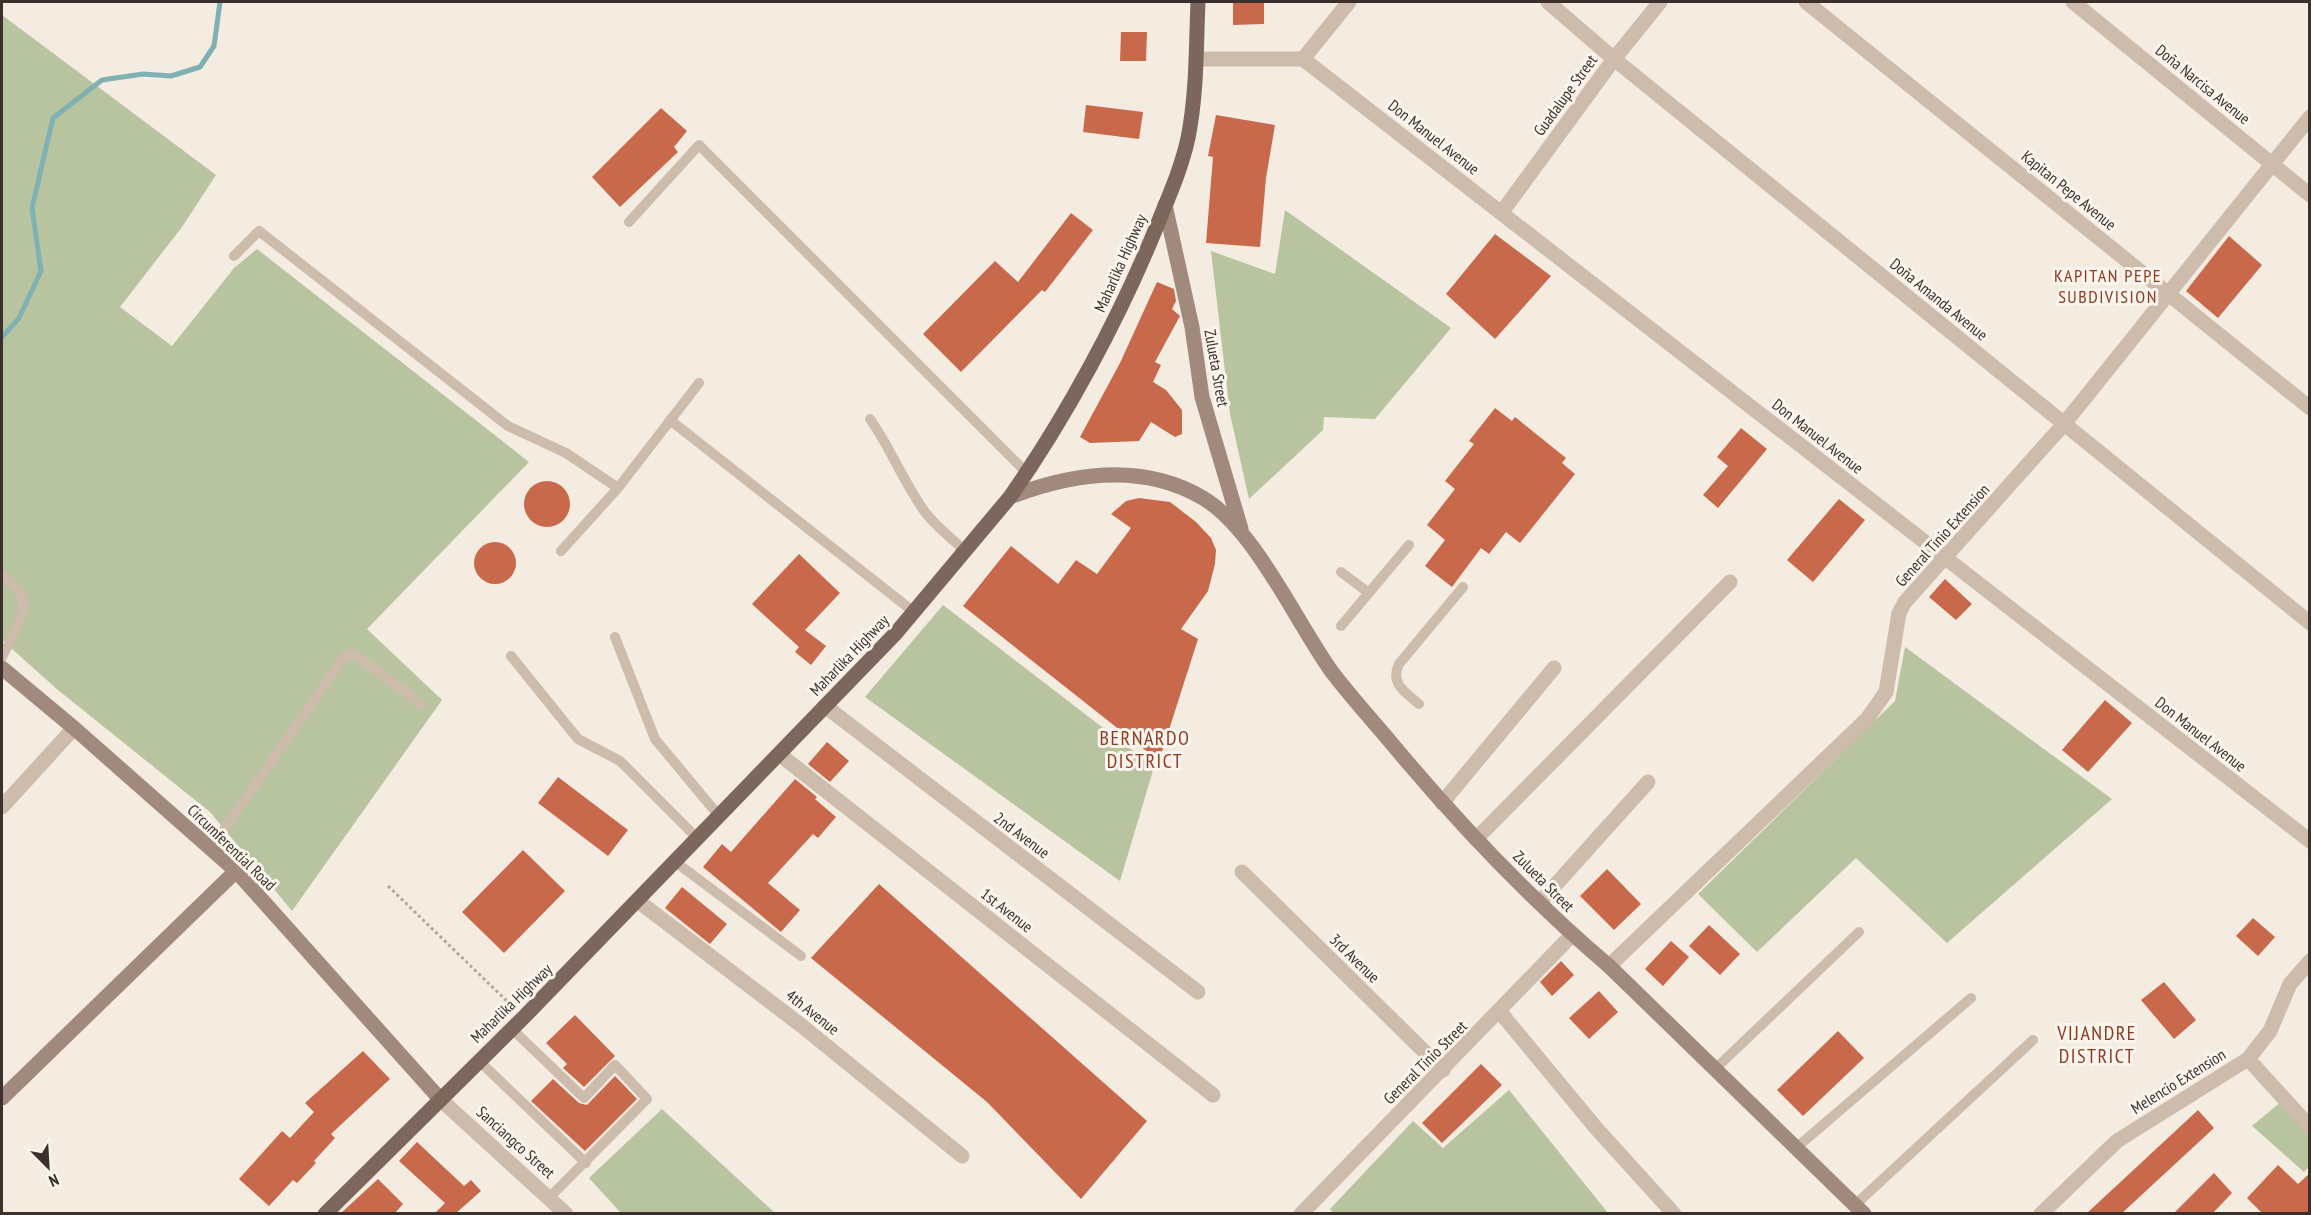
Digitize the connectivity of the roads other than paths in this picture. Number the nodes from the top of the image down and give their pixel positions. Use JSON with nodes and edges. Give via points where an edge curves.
{"nodes":[{"id":1,"x":1198,"y":2,"type":"edge"},
{"id":2,"x":1349,"y":2,"type":"edge"},
{"id":3,"x":1548,"y":2,"type":"edge"},
{"id":4,"x":1659,"y":2,"type":"edge"},
{"id":5,"x":1806,"y":2,"type":"edge"},
{"id":6,"x":2073,"y":2,"type":"edge"},
{"id":7,"x":1196,"y":59,"type":"junction"},
{"id":8,"x":1304,"y":59,"type":"junction"},
{"id":9,"x":1614,"y":59,"type":"junction"},
{"id":10,"x":2310,"y":117,"type":"edge"},
{"id":11,"x":2272,"y":164,"type":"junction"},
{"id":12,"x":2310,"y":195,"type":"edge"},
{"id":13,"x":1165,"y":205,"type":"junction"},
{"id":14,"x":1502,"y":212,"type":"junction"},
{"id":15,"x":629,"y":222,"type":"dead end"},
{"id":16,"x":234,"y":256,"type":"dead end"},
{"id":17,"x":2169,"y":294,"type":"junction"},
{"id":18,"x":699,"y":383,"type":"dead end"},
{"id":19,"x":2310,"y":408,"type":"edge"},
{"id":20,"x":870,"y":419,"type":"dead end"},
{"id":21,"x":670,"y":420,"type":"junction"},
{"id":22,"x":2064,"y":424,"type":"junction"},
{"id":23,"x":1027,"y":473,"type":"junction"},
{"id":24,"x":618,"y":488,"type":"junction"},
{"id":25,"x":1010,"y":497,"type":"junction"},
{"id":26,"x":1243,"y":535,"type":"junction"},
{"id":27,"x":1409,"y":545,"type":"dead end"},
{"id":28,"x":561,"y":551,"type":"dead end"},
{"id":29,"x":966,"y":552,"type":"junction"},
{"id":30,"x":1946,"y":559,"type":"junction"},
{"id":31,"x":1341,"y":572,"type":"dead end"},
{"id":32,"x":2,"y":576,"type":"edge"},
{"id":33,"x":1730,"y":582,"type":"dead end"},
{"id":34,"x":1463,"y":587,"type":"dead end"},
{"id":35,"x":1368,"y":593,"type":"junction"},
{"id":36,"x":914,"y":612,"type":"junction"},
{"id":37,"x":2310,"y":623,"type":"edge"},
{"id":38,"x":1341,"y":626,"type":"dead end"},
{"id":39,"x":615,"y":637,"type":"dead end"},
{"id":40,"x":511,"y":656,"type":"dead end"},
{"id":41,"x":2,"y":657,"type":"edge"},
{"id":42,"x":2,"y":668,"type":"edge"},
{"id":43,"x":1554,"y":668,"type":"dead end"},
{"id":44,"x":420,"y":704,"type":"dead end"},
{"id":45,"x":1419,"y":704,"type":"dead end"},
{"id":46,"x":825,"y":706,"type":"junction"},
{"id":47,"x":74,"y":728,"type":"junction"},
{"id":48,"x":779,"y":754,"type":"junction"},
{"id":49,"x":1648,"y":782,"type":"dead end"},
{"id":50,"x":1442,"y":803,"type":"junction"},
{"id":51,"x":2,"y":807,"type":"edge"},
{"id":52,"x":719,"y":816,"type":"junction"},
{"id":53,"x":697,"y":838,"type":"junction"},
{"id":54,"x":1476,"y":839,"type":"junction"},
{"id":55,"x":2310,"y":841,"type":"edge"},
{"id":56,"x":211,"y":849,"type":"junction"},
{"id":57,"x":674,"y":861,"type":"junction"},
{"id":58,"x":236,"y":871,"type":"junction"},
{"id":59,"x":1242,"y":872,"type":"dead end"},
{"id":60,"x":638,"y":901,"type":"junction"},
{"id":61,"x":1540,"y":902,"type":"junction"},
{"id":62,"x":1859,"y":932,"type":"dead end"},
{"id":63,"x":1572,"y":935,"type":"junction"},
{"id":64,"x":801,"y":956,"type":"dead end"},
{"id":65,"x":2310,"y":961,"type":"edge"},
{"id":66,"x":1609,"y":966,"type":"junction"},
{"id":67,"x":1198,"y":992,"type":"dead end"},
{"id":68,"x":1971,"y":998,"type":"dead end"},
{"id":69,"x":1500,"y":1012,"type":"junction"},
{"id":70,"x":511,"y":1028,"type":"junction"},
{"id":71,"x":2033,"y":1041,"type":"dead end"},
{"id":72,"x":2248,"y":1059,"type":"junction"},
{"id":73,"x":478,"y":1060,"type":"junction"},
{"id":74,"x":1715,"y":1069,"type":"junction"},
{"id":75,"x":1443,"y":1070,"type":"junction"},
{"id":76,"x":1213,"y":1095,"type":"dead end"},
{"id":77,"x":2,"y":1098,"type":"edge"},
{"id":78,"x":440,"y":1099,"type":"junction"},
{"id":79,"x":2310,"y":1128,"type":"edge"},
{"id":80,"x":1796,"y":1148,"type":"junction"},
{"id":81,"x":962,"y":1156,"type":"dead end"},
{"id":82,"x":586,"y":1163,"type":"junction"},
{"id":83,"x":550,"y":1197,"type":"junction"},
{"id":84,"x":1859,"y":1209,"type":"edge"},
{"id":85,"x":325,"y":1214,"type":"edge"},
{"id":86,"x":566,"y":1214,"type":"edge"},
{"id":87,"x":1301,"y":1214,"type":"edge"},
{"id":88,"x":1674,"y":1214,"type":"edge"},
{"id":89,"x":2041,"y":1214,"type":"edge"}],
"edges":[{"from":1,"to":7,"type":"main road","name":"Maharlika Highway"},
{"from":2,"to":8,"type":"street"},
{"from":3,"to":9,"type":"street","name":"Doña Amanda Avenue"},
{"from":4,"to":9,"type":"street","name":"Guadalupe Street"},
{"from":5,"to":17,"type":"street","name":"Kapitan Pepe Avenue"},
{"from":6,"to":11,"type":"street","name":"Doña Narcisa Avenue"},
{"from":7,"to":8,"type":"street"},
{"from":7,"to":13,"type":"main road","name":"Maharlika Highway","via":[[1188,137]]},
{"from":8,"to":14,"type":"street","name":"Don Manuel Avenue"},
{"from":9,"to":14,"type":"street","name":"Guadalupe Street"},
{"from":9,"to":22,"type":"street","name":"Doña Amanda Avenue"},
{"from":10,"to":11,"type":"street","name":"General Tinio Extension"},
{"from":11,"to":12,"type":"street","name":"Doña Narcisa Avenue"},
{"from":11,"to":17,"type":"street","name":"General Tinio Extension"},
{"from":13,"to":23,"type":"main road","name":"Maharlika Highway","via":[[1114,322]]},
{"from":13,"to":26,"type":"main road","name":"Zulueta Street","via":[[1192,327],[1202,398]]},
{"from":14,"to":30,"type":"street","name":"Don Manuel Avenue"},
{"from":15,"to":23,"type":"lane","via":[[699,145]]},
{"from":16,"to":24,"type":"lane","via":[[259,231],[508,426],[566,453]]},
{"from":17,"to":19,"type":"street","name":"Kapitan Pepe Avenue"},
{"from":17,"to":22,"type":"street","name":"General Tinio Extension"},
{"from":18,"to":21,"type":"lane"},
{"from":20,"to":29,"type":"lane","via":[[926,513]]},
{"from":21,"to":24,"type":"lane"},
{"from":21,"to":36,"type":"lane"},
{"from":22,"to":30,"type":"street","name":"General Tinio Extension"},
{"from":22,"to":37,"type":"street","name":"Doña Amanda Avenue"},
{"from":23,"to":25,"type":"main road","name":"Maharlika Highway"},
{"from":24,"to":28,"type":"lane"},
{"from":25,"to":26,"type":"main road","name":"Zulueta Street","via":[[1046,483],[1085,475],[1143,476],[1201,497],[1220,510]]},
{"from":25,"to":29,"type":"main road","name":"Maharlika Highway"},
{"from":26,"to":50,"type":"main road","name":"Zulueta Street","via":[[1332,672]]},
{"from":27,"to":35,"type":"lane"},
{"from":29,"to":36,"type":"main road","name":"Maharlika Highway"},
{"from":30,"to":55,"type":"street","name":"Don Manuel Avenue"},
{"from":30,"to":66,"type":"street","name":"General Tinio Extension","via":[[1899,613],[1886,692],[1867,719]]},
{"from":31,"to":35,"type":"lane"},
{"from":32,"to":41,"type":"lane","via":[[21,592],[24,610]]},
{"from":33,"to":54,"type":"street"},
{"from":34,"to":45,"type":"lane","via":[[1394,674],[1396,683]]},
{"from":35,"to":38,"type":"lane"},
{"from":36,"to":46,"type":"main road","name":"Maharlika Highway"},
{"from":39,"to":52,"type":"lane","via":[[655,739]]},
{"from":40,"to":53,"type":"lane","via":[[578,739],[620,761]]},
{"from":42,"to":47,"type":"main road","name":"Circumferential Road"},
{"from":43,"to":50,"type":"street"},
{"from":44,"to":56,"type":"lane","via":[[354,654],[345,656]]},
{"from":46,"to":48,"type":"main road","name":"Maharlika Highway"},
{"from":46,"to":67,"type":"street","name":"2nd Avenue"},
{"from":47,"to":51,"type":"street"},
{"from":47,"to":56,"type":"main road","name":"Circumferential Road"},
{"from":48,"to":52,"type":"main road","name":"Maharlika Highway"},
{"from":48,"to":76,"type":"street","name":"1st Avenue"},
{"from":49,"to":61,"type":"street"},
{"from":50,"to":54,"type":"main road","name":"Zulueta Street"},
{"from":52,"to":53,"type":"main road","name":"Maharlika Highway"},
{"from":53,"to":57,"type":"main road","name":"Maharlika Highway"},
{"from":54,"to":61,"type":"main road","name":"Zulueta Street"},
{"from":56,"to":58,"type":"main road","name":"Circumferential Road"},
{"from":57,"to":60,"type":"main road","name":"Maharlika Highway"},
{"from":57,"to":64,"type":"lane"},
{"from":58,"to":77,"type":"main road"},
{"from":58,"to":78,"type":"main road","name":"Circumferential Road"},
{"from":59,"to":75,"type":"street","name":"3rd Avenue"},
{"from":60,"to":70,"type":"main road","name":"Maharlika Highway"},
{"from":60,"to":81,"type":"street","name":"4th Avenue","via":[[802,1026]]},
{"from":61,"to":63,"type":"main road","name":"Zulueta Street"},
{"from":62,"to":74,"type":"lane"},
{"from":63,"to":66,"type":"main road","name":"Zulueta Street"},
{"from":63,"to":69,"type":"street","name":"General Tinio Street"},
{"from":65,"to":72,"type":"street","name":"Melencio Extension","via":[[2290,984],[2270,1031]]},
{"from":66,"to":74,"type":"main road","name":"Zulueta Street"},
{"from":68,"to":80,"type":"lane"},
{"from":69,"to":75,"type":"street","name":"General Tinio Street"},
{"from":69,"to":88,"type":"street"},
{"from":70,"to":73,"type":"main road","name":"Maharlika Highway"},
{"from":70,"to":82,"type":"lane","via":[[584,1098],[615,1065],[646,1099]]},
{"from":71,"to":84,"type":"lane"},
{"from":72,"to":79,"type":"street"},
{"from":72,"to":89,"type":"street","name":"Melencio Extension","via":[[2117,1141]]},
{"from":73,"to":78,"type":"main road","name":"Maharlika Highway"},
{"from":73,"to":82,"type":"lane"},
{"from":74,"to":80,"type":"main road","name":"Zulueta Street"},
{"from":75,"to":87,"type":"street","name":"General Tinio Street"},
{"from":78,"to":83,"type":"street","name":"Sanciangco Street"},
{"from":78,"to":85,"type":"main road","name":"Maharlika Highway"},
{"from":80,"to":84,"type":"main road","name":"Zulueta Street"},
{"from":82,"to":83,"type":"lane"},
{"from":83,"to":86,"type":"street","name":"Sanciangco Street"}]}
